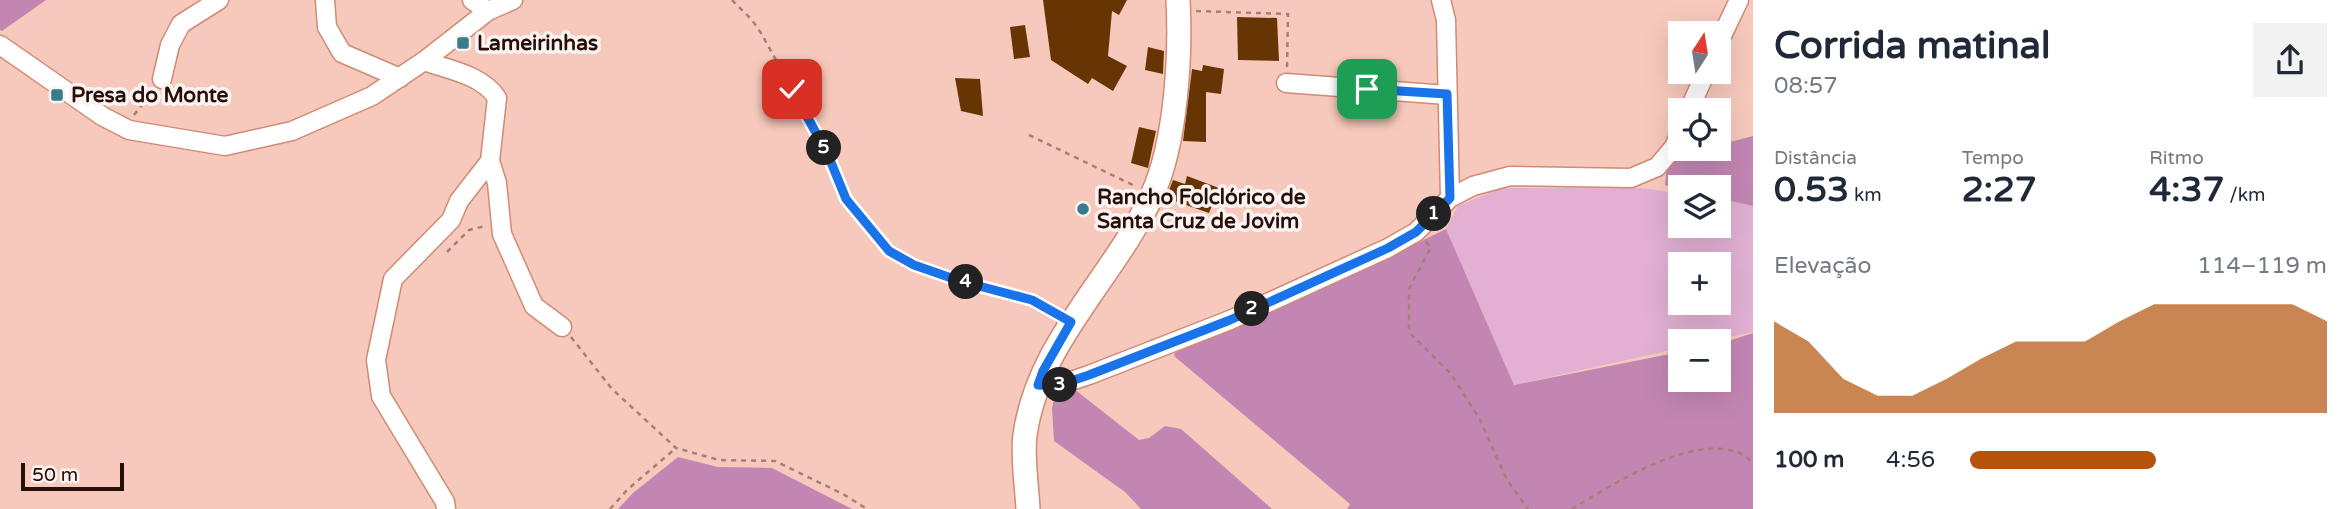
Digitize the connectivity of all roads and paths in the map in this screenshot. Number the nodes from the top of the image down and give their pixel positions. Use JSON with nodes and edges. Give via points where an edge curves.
{"nodes":[{"id":1,"x":219,"y":0,"type":"edge"},
{"id":2,"x":325,"y":0,"type":"edge"},
{"id":3,"x":472,"y":0,"type":"edge"},
{"id":4,"x":513,"y":0,"type":"edge"},
{"id":5,"x":733,"y":0,"type":"edge"},
{"id":6,"x":1441,"y":0,"type":"edge"},
{"id":7,"x":1740,"y":0,"type":"edge"},
{"id":8,"x":1178,"y":5,"type":"edge"},
{"id":9,"x":488,"y":11,"type":"junction"},
{"id":10,"x":1730,"y":21,"type":"edge"},
{"id":11,"x":0,"y":45,"type":"edge"},
{"id":12,"x":425,"y":61,"type":"junction"},
{"id":13,"x":400,"y":78,"type":"junction"},
{"id":14,"x":162,"y":79,"type":"joint"},
{"id":15,"x":1286,"y":83,"type":"joint"},
{"id":16,"x":1447,"y":94,"type":"junction"},
{"id":17,"x":122,"y":126,"type":"junction"},
{"id":18,"x":1029,"y":135,"type":"dead end"},
{"id":19,"x":1668,"y":154,"type":"edge"},
{"id":20,"x":490,"y":161,"type":"junction"},
{"id":21,"x":1153,"y":194,"type":"junction"},
{"id":22,"x":1450,"y":198,"type":"junction"},
{"id":23,"x":500,"y":213,"type":"junction"},
{"id":24,"x":1416,"y":232,"type":"junction"},
{"id":25,"x":447,"y":253,"type":"dead end"},
{"id":26,"x":1071,"y":322,"type":"junction"},
{"id":27,"x":562,"y":327,"type":"joint"},
{"id":28,"x":1038,"y":385,"type":"junction"},
{"id":29,"x":676,"y":448,"type":"junction"},
{"id":30,"x":1753,"y":462,"type":"edge"},
{"id":31,"x":446,"y":509,"type":"edge"},
{"id":32,"x":610,"y":509,"type":"edge"},
{"id":33,"x":867,"y":509,"type":"edge"},
{"id":34,"x":1028,"y":509,"type":"edge"},
{"id":35,"x":1528,"y":509,"type":"edge"},
{"id":36,"x":1572,"y":509,"type":"edge"}],
"edges":[{"from":1,"to":14,"type":"street","via":[[181,24],[170,45]]},
{"from":2,"to":13,"type":"street","via":[[327,27],[342,53]]},
{"from":3,"to":9,"type":"street"},
{"from":4,"to":9,"type":"street"},
{"from":5,"to":26,"type":"path","via":[[761,33],[828,155],[846,199],[889,251],[948,277],[1032,300]]},
{"from":6,"to":16,"type":"street","via":[[1446,20]]},
{"from":7,"to":10,"type":"street"},
{"from":8,"to":15,"type":"path","via":[[1288,14]]},
{"from":8,"to":21,"type":"main road","via":[[1170,139]]},
{"from":9,"to":12,"type":"street"},
{"from":11,"to":17,"type":"street"},
{"from":12,"to":13,"type":"street"},
{"from":12,"to":20,"type":"street","via":[[491,88],[497,98]]},
{"from":13,"to":17,"type":"street","via":[[373,96],[292,131],[225,146]]},
{"from":14,"to":17,"type":"path"},
{"from":15,"to":16,"type":"street"},
{"from":16,"to":22,"type":"street"},
{"from":18,"to":21,"type":"path"},
{"from":19,"to":22,"type":"street","via":[[1657,167],[1631,178],[1510,176]]},
{"from":20,"to":23,"type":"street"},
{"from":20,"to":31,"type":"street","via":[[450,220],[393,279],[376,360],[381,396]]},
{"from":21,"to":26,"type":"main road"},
{"from":22,"to":24,"type":"street"},
{"from":23,"to":25,"type":"path","via":[[493,223],[461,236]]},
{"from":23,"to":27,"type":"street","via":[[502,234],[534,306]]},
{"from":24,"to":28,"type":"street","via":[[1230,320],[1089,375],[1056,386]]},
{"from":24,"to":35,"type":"path","via":[[1431,247],[1409,289],[1409,332],[1451,374],[1479,418],[1507,480]]},
{"from":26,"to":28,"type":"main road"},
{"from":27,"to":29,"type":"path","via":[[612,389]]},
{"from":28,"to":34,"type":"main road","via":[[1024,436]]},
{"from":29,"to":32,"type":"path"},
{"from":29,"to":33,"type":"path","via":[[719,460],[775,461]]},
{"from":30,"to":36,"type":"path","via":[[1736,451],[1706,448],[1643,467]]}]}
